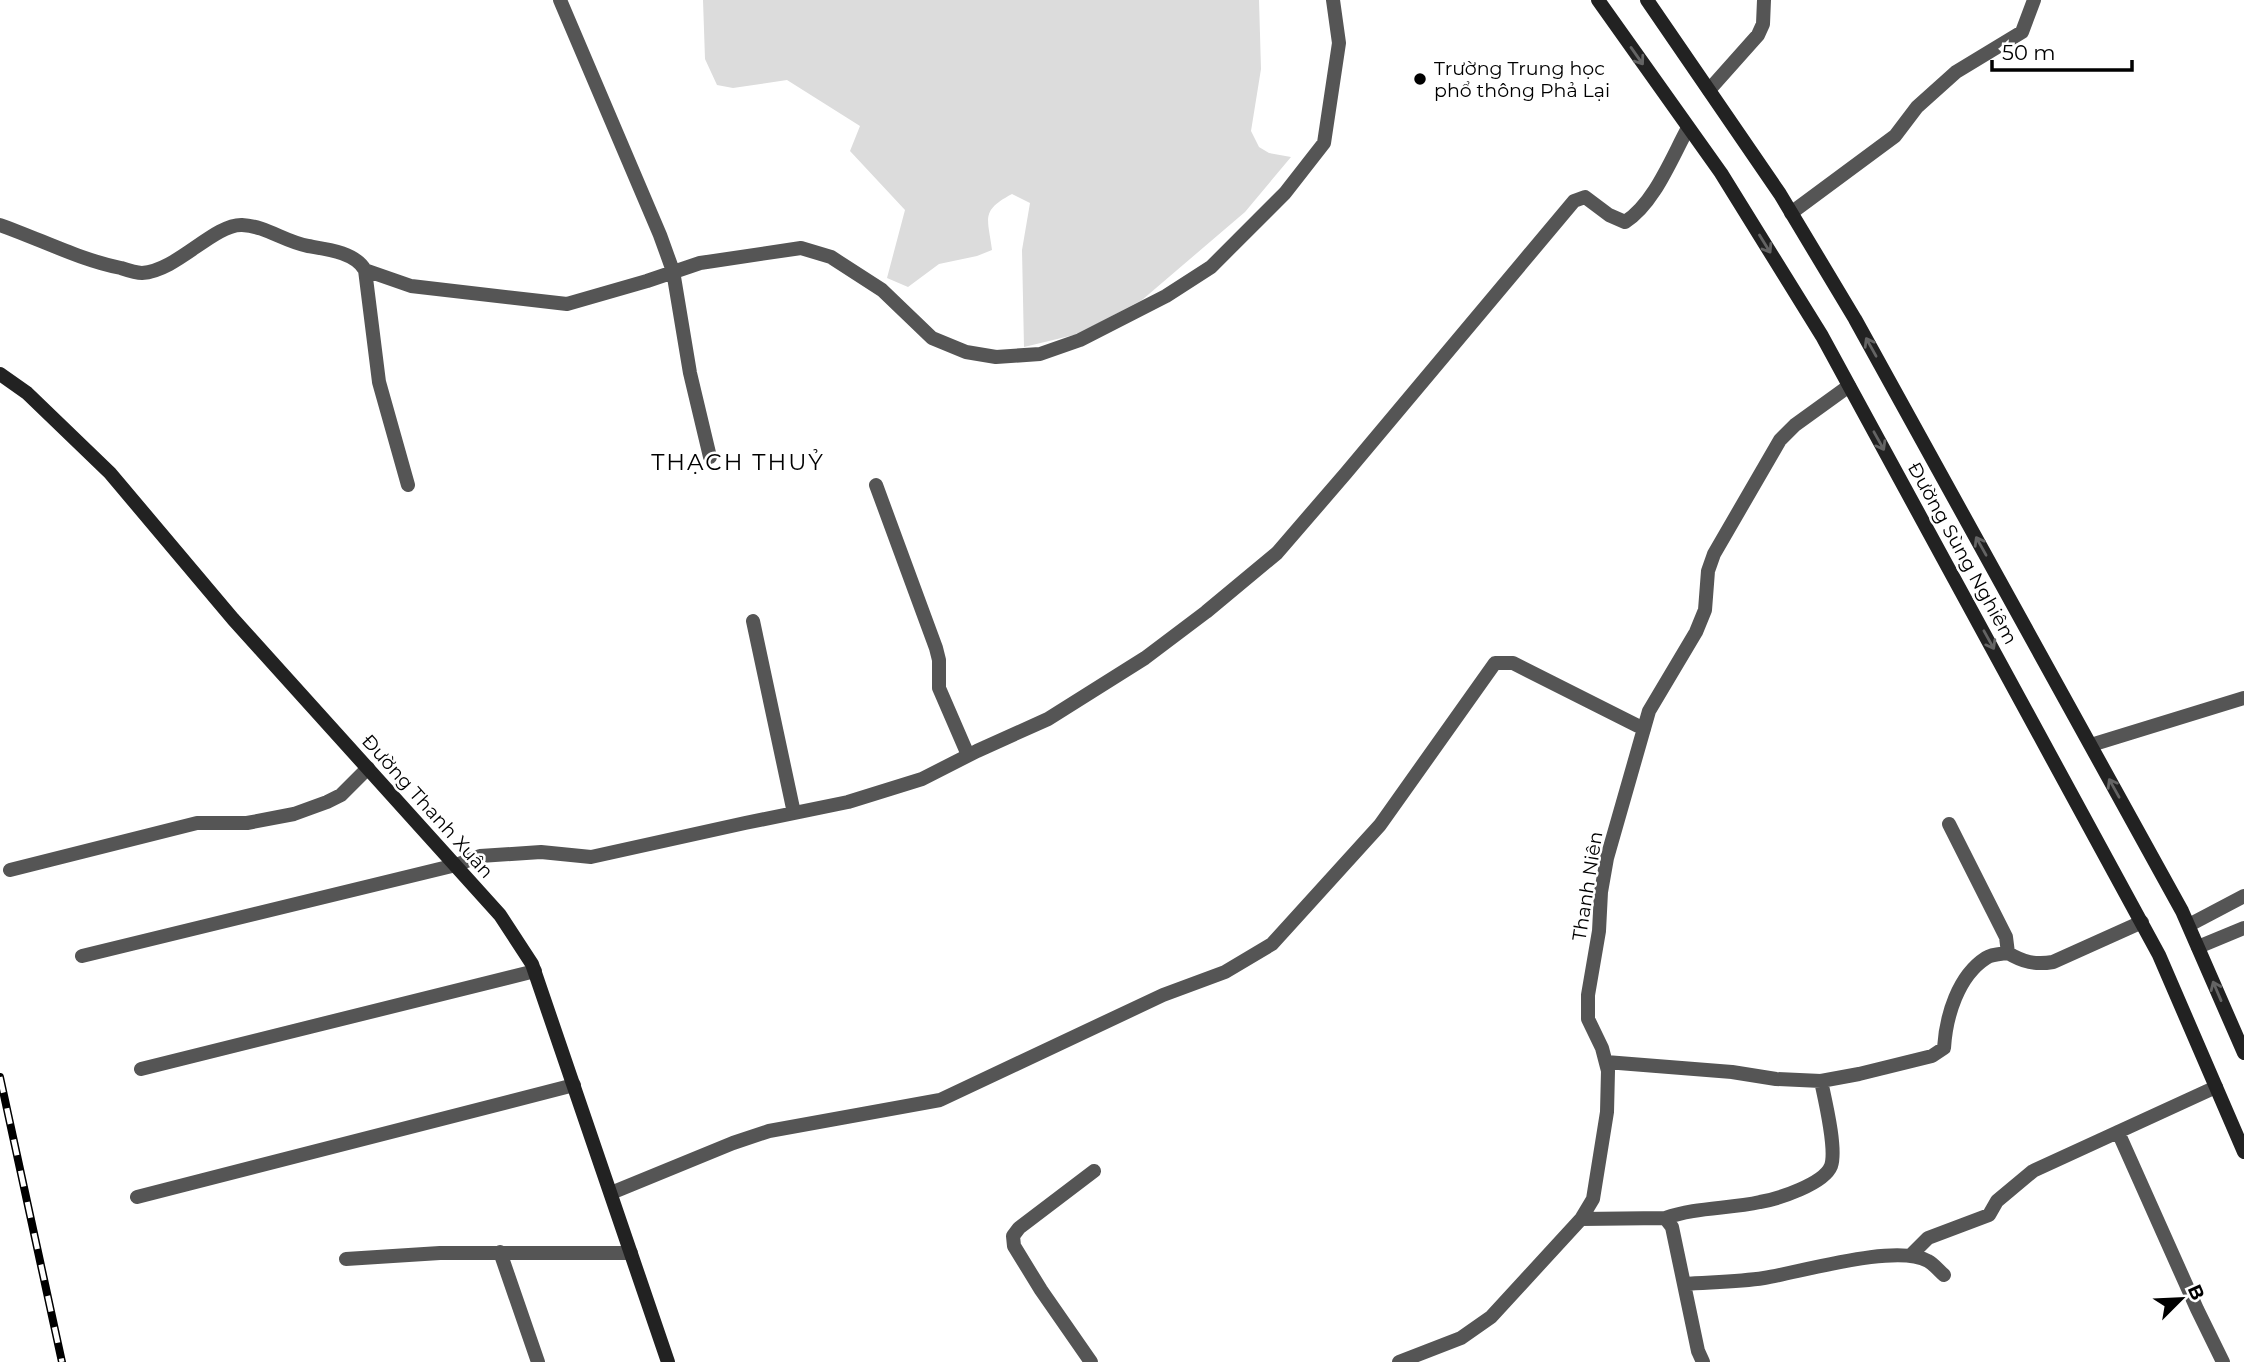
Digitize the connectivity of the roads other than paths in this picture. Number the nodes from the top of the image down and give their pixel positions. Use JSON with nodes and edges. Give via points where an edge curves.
{"nodes":[{"id":1,"x":560,"y":0,"type":"edge"},
{"id":2,"x":1333,"y":0,"type":"edge"},
{"id":3,"x":1598,"y":0,"type":"edge"},
{"id":4,"x":1647,"y":0,"type":"edge"},
{"id":5,"x":1764,"y":0,"type":"edge"},
{"id":6,"x":2034,"y":0,"type":"edge"},
{"id":7,"x":1709,"y":90,"type":"junction"},
{"id":8,"x":1688,"y":128,"type":"junction"},
{"id":9,"x":1791,"y":212,"type":"junction"},
{"id":10,"x":0,"y":225,"type":"edge"},
{"id":11,"x":365,"y":270,"type":"junction"},
{"id":12,"x":673,"y":271,"type":"junction"},
{"id":13,"x":0,"y":374,"type":"edge"},
{"id":14,"x":1849,"y":386,"type":"junction"},
{"id":15,"x":710,"y":457,"type":"dead end"},
{"id":16,"x":408,"y":485,"type":"dead end"},
{"id":17,"x":876,"y":485,"type":"dead end"},
{"id":18,"x":753,"y":621,"type":"dead end"},
{"id":19,"x":2244,"y":698,"type":"edge"},
{"id":20,"x":1644,"y":729,"type":"junction"},
{"id":21,"x":2091,"y":745,"type":"junction"},
{"id":22,"x":968,"y":755,"type":"junction"},
{"id":23,"x":368,"y":768,"type":"junction"},
{"id":24,"x":794,"y":813,"type":"junction"},
{"id":25,"x":1949,"y":824,"type":"dead end"},
{"id":26,"x":456,"y":866,"type":"junction"},
{"id":27,"x":10,"y":870,"type":"dead end"},
{"id":28,"x":2244,"y":896,"type":"edge"},
{"id":29,"x":2142,"y":922,"type":"junction"},
{"id":30,"x":2189,"y":925,"type":"junction"},
{"id":31,"x":2244,"y":928,"type":"edge"},
{"id":32,"x":2198,"y":947,"type":"junction"},
{"id":33,"x":2008,"y":953,"type":"junction"},
{"id":34,"x":82,"y":956,"type":"dead end"},
{"id":35,"x":535,"y":971,"type":"junction"},
{"id":36,"x":2244,"y":1054,"type":"edge"},
{"id":37,"x":1606,"y":1062,"type":"junction"},
{"id":38,"x":141,"y":1069,"type":"dead end"},
{"id":39,"x":1821,"y":1081,"type":"junction"},
{"id":40,"x":574,"y":1085,"type":"junction"},
{"id":41,"x":2216,"y":1087,"type":"junction"},
{"id":42,"x":2118,"y":1132,"type":"junction"},
{"id":43,"x":2244,"y":1152,"type":"edge"},
{"id":44,"x":1094,"y":1171,"type":"dead end"},
{"id":45,"x":611,"y":1193,"type":"junction"},
{"id":46,"x":137,"y":1197,"type":"dead end"},
{"id":47,"x":1665,"y":1218,"type":"junction"},
{"id":48,"x":1581,"y":1219,"type":"junction"},
{"id":49,"x":500,"y":1252,"type":"junction"},
{"id":50,"x":631,"y":1252,"type":"junction"},
{"id":51,"x":1910,"y":1256,"type":"junction"},
{"id":52,"x":346,"y":1259,"type":"dead end"},
{"id":53,"x":1944,"y":1275,"type":"dead end"},
{"id":54,"x":1684,"y":1284,"type":"junction"},
{"id":55,"x":538,"y":1362,"type":"edge"},
{"id":56,"x":668,"y":1362,"type":"edge"},
{"id":57,"x":1091,"y":1362,"type":"edge"},
{"id":58,"x":1399,"y":1362,"type":"edge"},
{"id":59,"x":1703,"y":1362,"type":"edge"},
{"id":60,"x":2223,"y":1362,"type":"edge"}],
"edges":[{"from":1,"to":12,"type":"street"},
{"from":2,"to":12,"type":"street","via":[[1339,43],[1324,143],[1285,192],[1211,267],[1080,340],[1040,354],[996,357],[966,352],[932,338],[881,290],[831,257],[801,248],[700,262]]},
{"from":3,"to":8,"type":"street","name":"Đường Sùng Nghiêm","one_way":true},
{"from":4,"to":7,"type":"street","name":"Đường Sùng Nghiêm"},
{"from":5,"to":7,"type":"street","via":[[1758,35]]},
{"from":6,"to":9,"type":"street","via":[[2022,32],[1956,72],[1917,107],[1895,136]]},
{"from":7,"to":9,"type":"street","name":"Đường Sùng Nghiêm"},
{"from":8,"to":14,"type":"street","name":"Đường Sùng Nghiêm","one_way":true,"via":[[1768,248]]},
{"from":8,"to":22,"type":"street","via":[[1652,194],[1625,222],[1585,197],[1574,201],[1277,553],[1145,659],[1048,719]]},
{"from":21,"to":9,"type":"street","name":"Đường Sùng Nghiêm","one_way":true,"via":[[1862,331]]},
{"from":10,"to":11,"type":"street","via":[[102,264],[142,273],[168,264],[240,224],[350,257]]},
{"from":11,"to":12,"type":"street","via":[[411,286],[567,304]]},
{"from":11,"to":16,"type":"street","via":[[379,382]]},
{"from":12,"to":15,"type":"street"},
{"from":13,"to":23,"type":"street","name":"Đường Thanh Xuân","via":[[27,393],[110,473],[233,619]]},
{"from":14,"to":20,"type":"street","name":"Thanh Niên","via":[[1795,425],[1769,458],[1714,554],[1705,610],[1649,711]]},
{"from":14,"to":29,"type":"street","name":"Đường Sùng Nghiêm","one_way":true},
{"from":17,"to":22,"type":"street","via":[[936,648],[939,688]]},
{"from":18,"to":24,"type":"street"},
{"from":19,"to":21,"type":"street"},
{"from":20,"to":37,"type":"street","name":"Thanh Niên","via":[[1607,858],[1588,995],[1588,1019]]},
{"from":20,"to":45,"type":"street","via":[[1513,663],[1495,663],[1380,825],[1272,944],[1225,972],[1163,995],[940,1100],[769,1131]]},
{"from":30,"to":21,"type":"street","name":"Đường Sùng Nghiêm","one_way":true},
{"from":22,"to":24,"type":"street","via":[[922,779]]},
{"from":23,"to":26,"type":"street","name":"Đường Thanh Xuân"},
{"from":23,"to":27,"type":"street","via":[[341,795],[294,814],[247,823],[197,823]]},
{"from":24,"to":26,"type":"street","via":[[591,858],[541,852],[480,856]]},
{"from":25,"to":33,"type":"street","via":[[2006,937]]},
{"from":26,"to":34,"type":"street"},
{"from":26,"to":35,"type":"street","name":"Đường Thanh Xuân","via":[[500,915]]},
{"from":28,"to":30,"type":"street"},
{"from":29,"to":33,"type":"street","via":[[2053,962],[2022,961]]},
{"from":29,"to":41,"type":"street","name":"Đường Sùng Nghiêm"},
{"from":30,"to":32,"type":"street","name":"Đường Sùng Nghiêm"},
{"from":31,"to":32,"type":"street"},
{"from":36,"to":32,"type":"street","name":"Đường Sùng Nghiêm","one_way":true},
{"from":33,"to":39,"type":"street","via":[[1987,957],[1970,973],[1955,998],[1944,1048],[1932,1056]]},
{"from":35,"to":38,"type":"street"},
{"from":35,"to":40,"type":"street","name":"Đường Thanh Xuân"},
{"from":37,"to":39,"type":"street"},
{"from":37,"to":48,"type":"street","name":"Thanh Niên","via":[[1605,1124],[1593,1199]]},
{"from":39,"to":47,"type":"street","via":[[1831,1127],[1831,1166],[1823,1177],[1761,1202]]},
{"from":40,"to":45,"type":"street","name":"Đường Thanh Xuân"},
{"from":40,"to":46,"type":"street"},
{"from":41,"to":42,"type":"street"},
{"from":41,"to":43,"type":"street","name":"Đường Sùng Nghiêm"},
{"from":42,"to":51,"type":"street","via":[[2033,1171],[1997,1201],[1989,1215],[1928,1238]]},
{"from":42,"to":60,"type":"street"},
{"from":44,"to":57,"type":"street","via":[[1013,1236],[1014,1246],[1041,1290]]},
{"from":45,"to":50,"type":"street","name":"Đường Thanh Xuân"},
{"from":47,"to":48,"type":"street"},
{"from":47,"to":54,"type":"street","via":[[1672,1227]]},
{"from":48,"to":58,"type":"street","name":"Thanh Niên","via":[[1492,1317],[1461,1338]]},
{"from":49,"to":50,"type":"street"},
{"from":49,"to":52,"type":"street"},
{"from":49,"to":55,"type":"street"},
{"from":50,"to":56,"type":"street","name":"Đường Thanh Xuân"},
{"from":51,"to":53,"type":"street","via":[[1928,1260]]},
{"from":51,"to":54,"type":"street","via":[[1830,1263],[1764,1278]]},
{"from":54,"to":59,"type":"street"}]}
